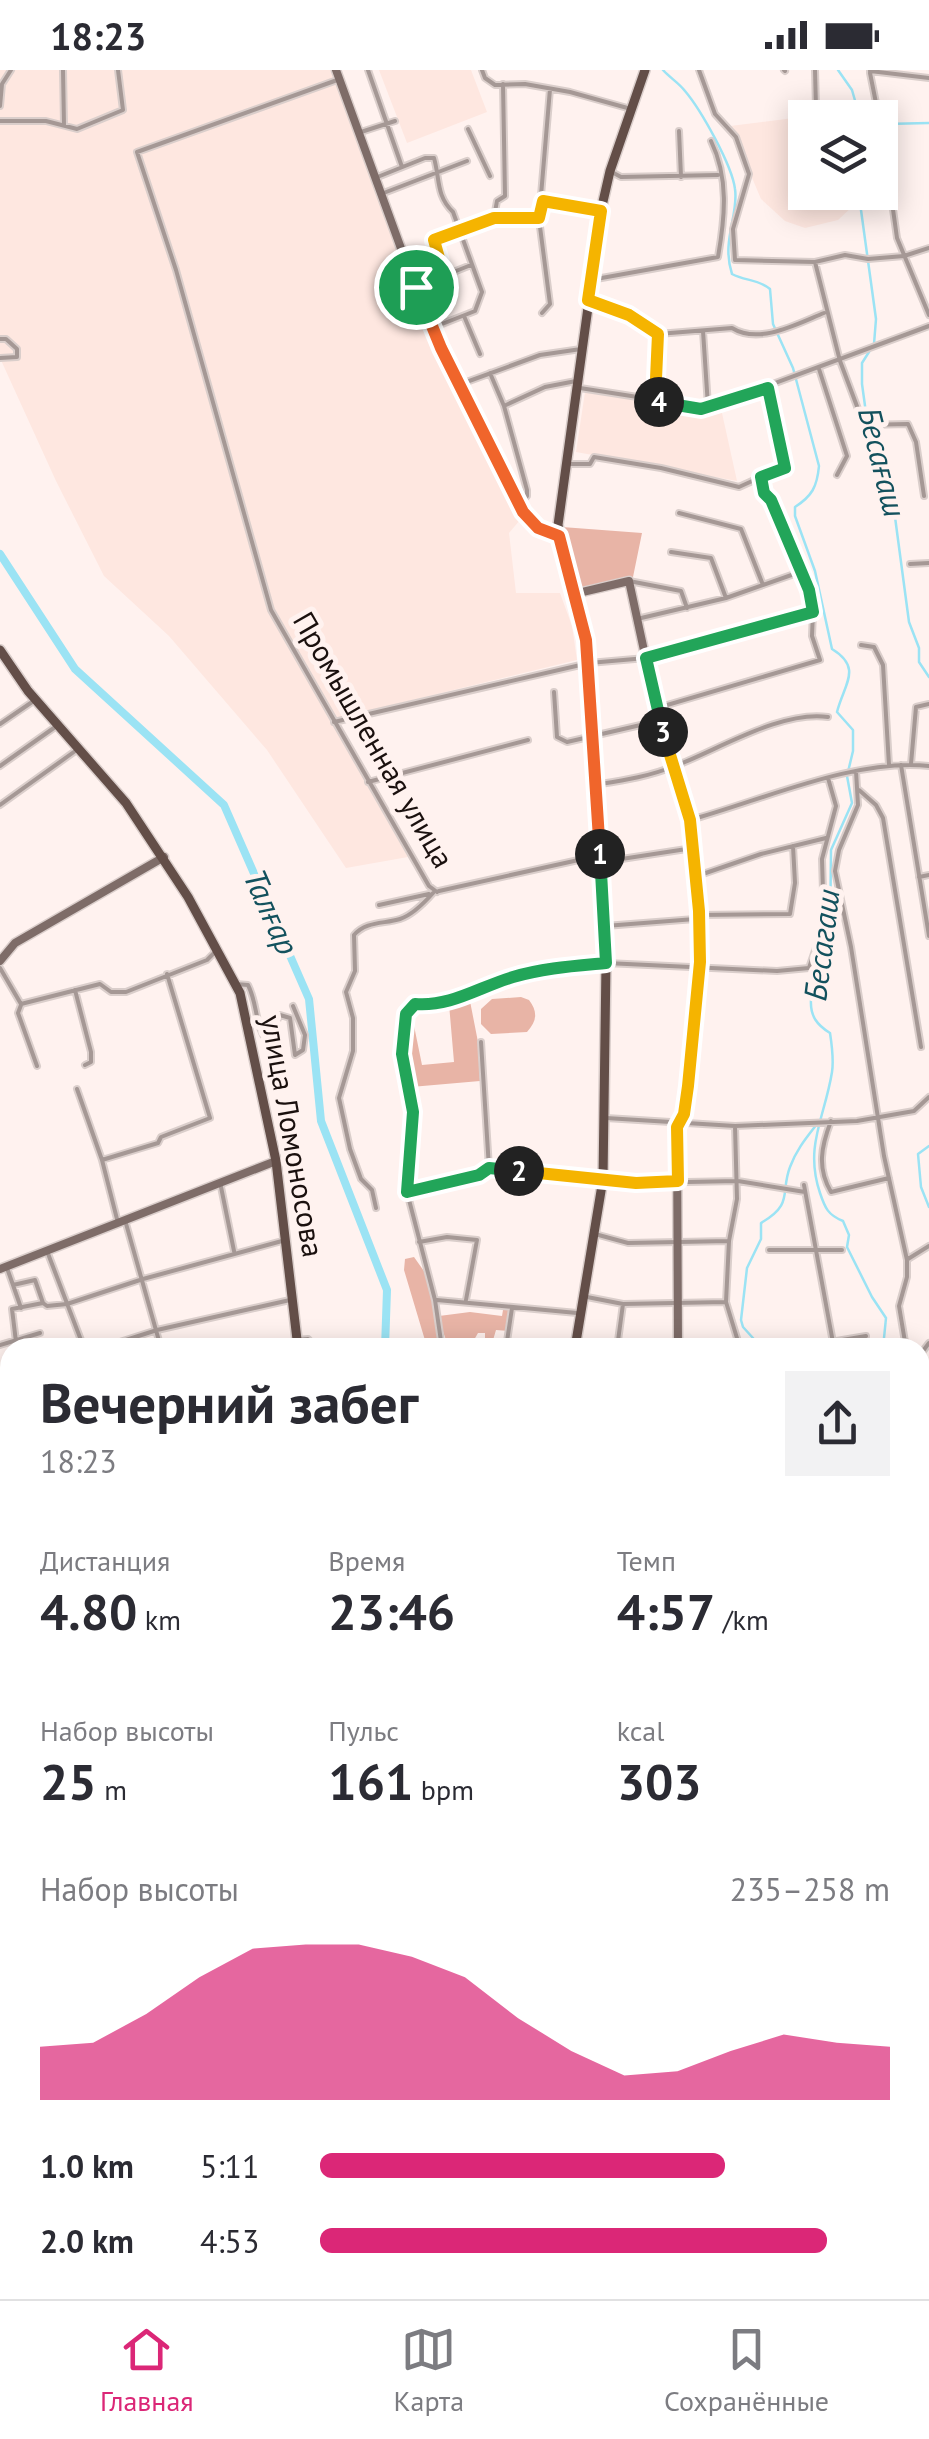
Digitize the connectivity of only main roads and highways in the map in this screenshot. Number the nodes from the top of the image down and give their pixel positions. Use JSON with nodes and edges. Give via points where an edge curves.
{"nodes":[{"id":1,"x":645,"y":70,"type":"edge"},
{"id":2,"x":2,"y":655,"type":"edge"},
{"id":3,"x":296,"y":1338,"type":"edge"},
{"id":4,"x":577,"y":1338,"type":"edge"}],
"edges":[{"from":1,"to":4,"type":"main road","via":[[601,211],[559,536],[589,663],[606,963],[602,1179]]},
{"from":2,"to":3,"type":"main road","name":"улица Ломоносова","via":[[126,803],[236,984],[276,1161]]}]}
